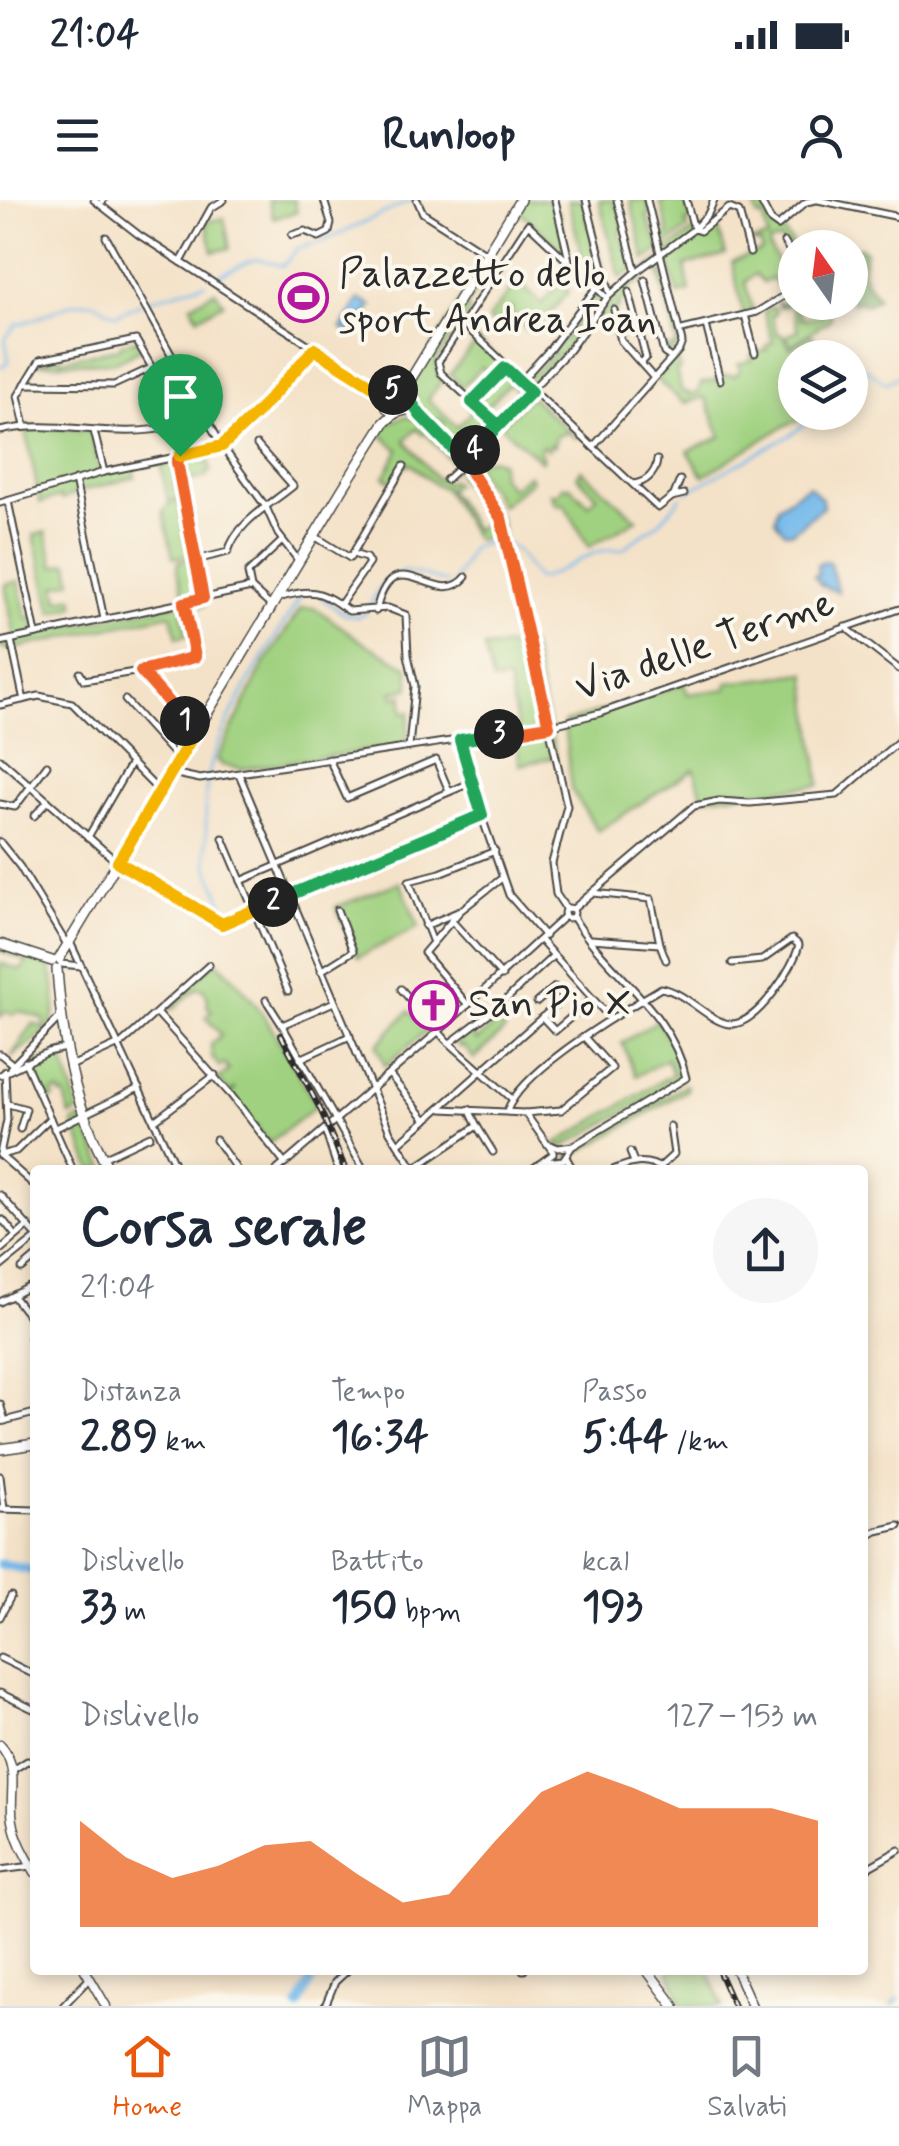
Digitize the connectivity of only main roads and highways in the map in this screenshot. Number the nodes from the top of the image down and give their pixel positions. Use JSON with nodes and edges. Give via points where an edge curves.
{"nodes":[{"id":1,"x":520,"y":200,"type":"edge"},
{"id":2,"x":409,"y":382,"type":"junction"},
{"id":3,"x":396,"y":390,"type":"junction"},
{"id":4,"x":398,"y":406,"type":"junction"},
{"id":5,"x":0,"y":944,"type":"edge"},
{"id":6,"x":57,"y":963,"type":"junction"},
{"id":7,"x":106,"y":1165,"type":"edge"},
{"id":8,"x":30,"y":1445,"type":"edge"},
{"id":9,"x":0,"y":1449,"type":"edge"},
{"id":10,"x":650,"y":1975,"type":"edge"},
{"id":11,"x":674,"y":2006,"type":"edge"}],
"edges":[{"from":1,"to":2,"type":"main road"},
{"from":2,"to":3,"type":"main road"},
{"from":2,"to":4,"type":"main road"},
{"from":3,"to":4,"type":"main road"},
{"from":3,"to":4,"type":"main road"},
{"from":4,"to":6,"type":"main road"},
{"from":5,"to":6,"type":"main road"},
{"from":6,"to":7,"type":"main road","via":[[82,1116]]},
{"from":8,"to":9,"type":"main road"},
{"from":10,"to":11,"type":"main road"}]}
